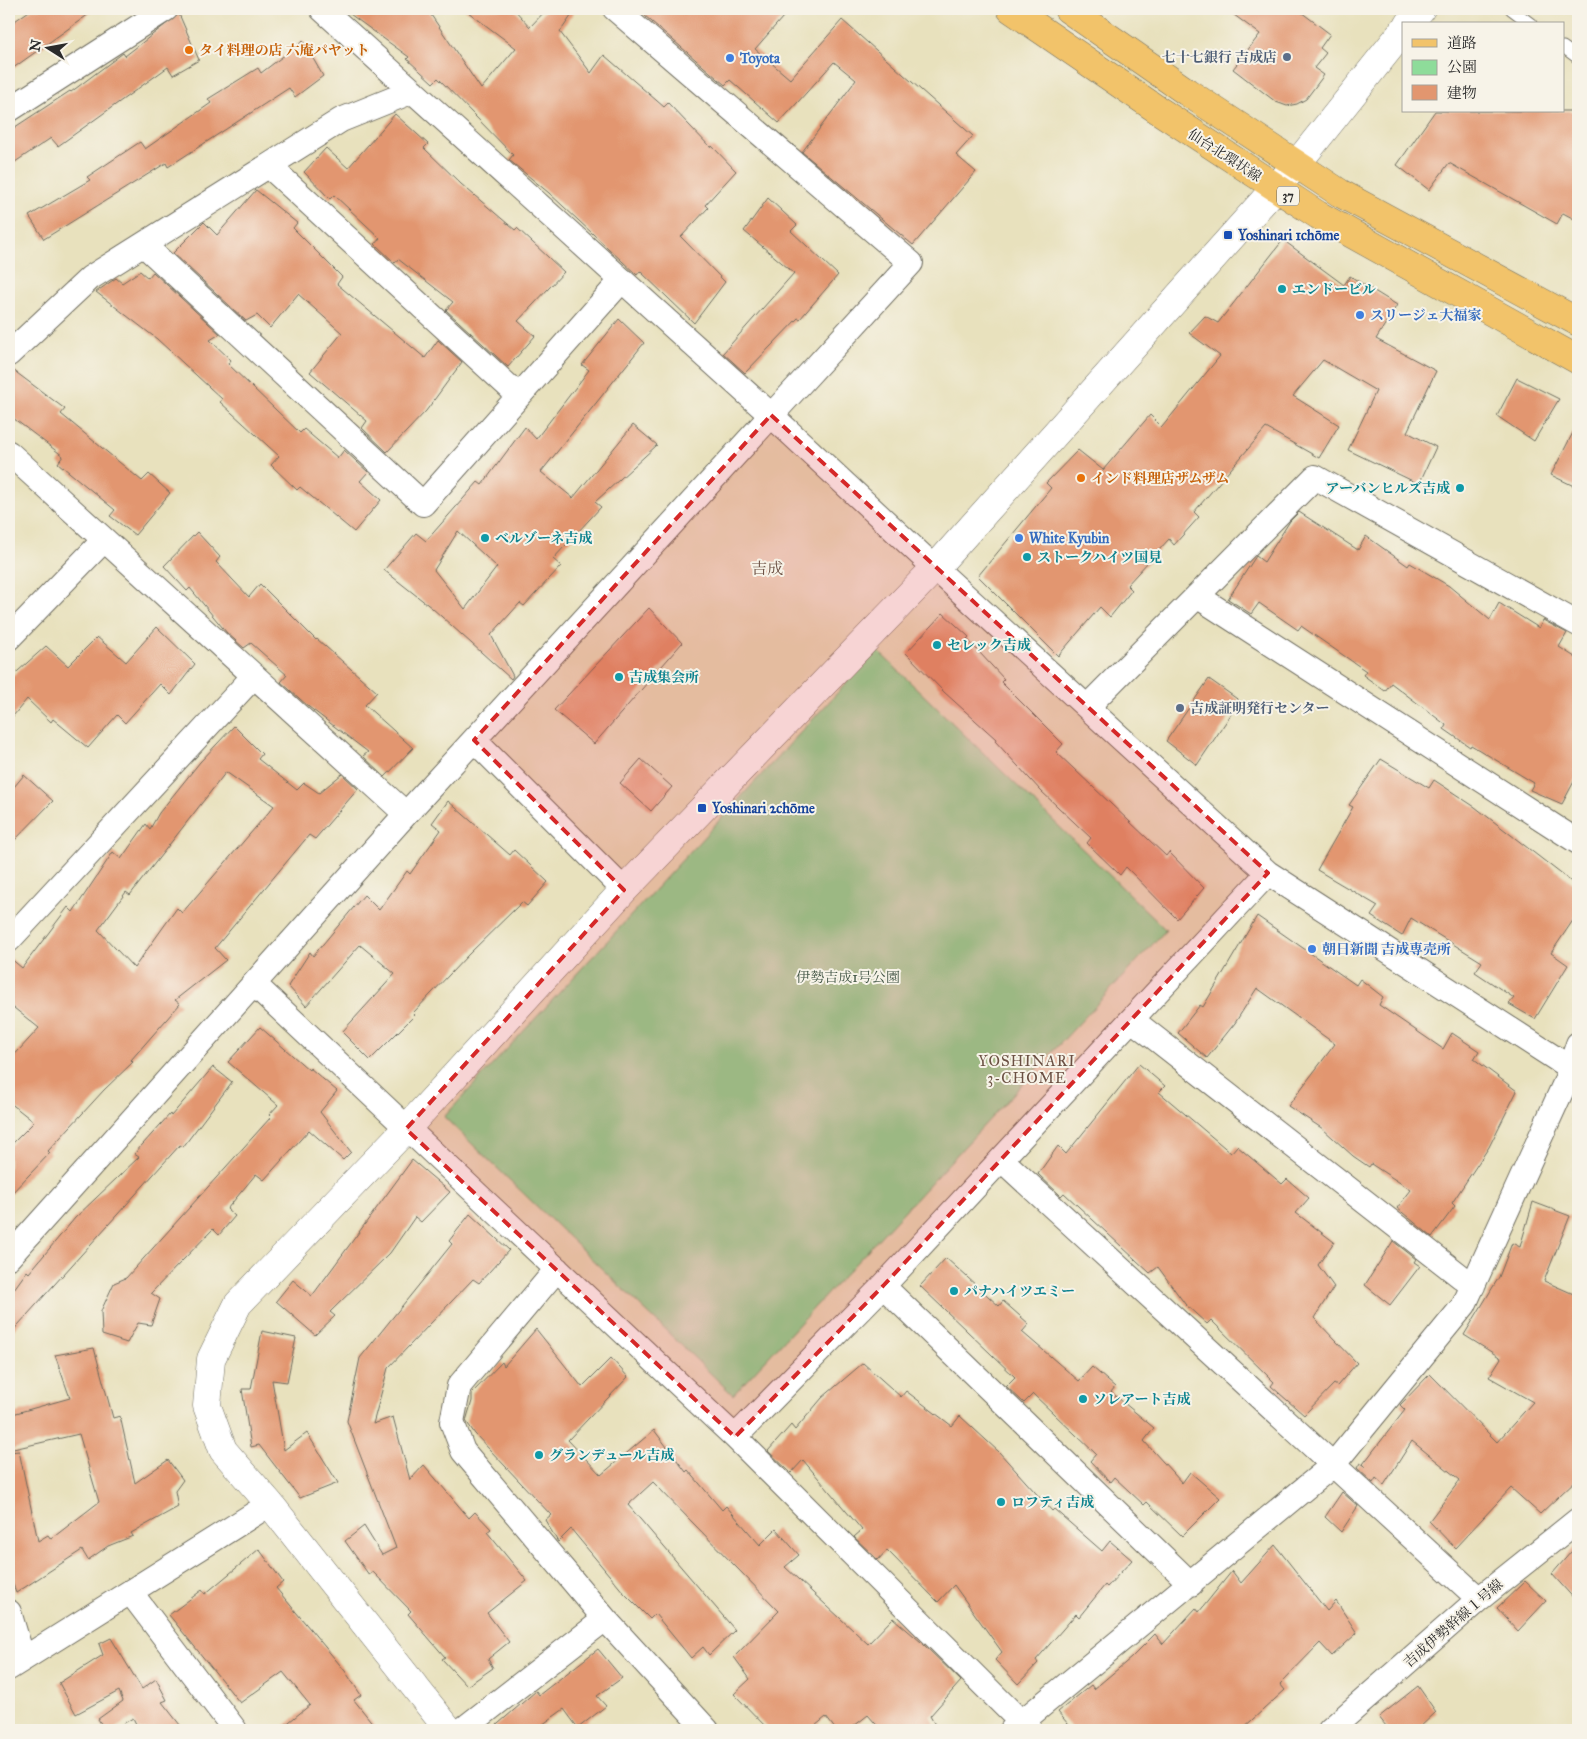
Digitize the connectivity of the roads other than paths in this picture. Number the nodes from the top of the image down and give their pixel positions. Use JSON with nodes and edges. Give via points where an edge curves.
{"nodes":[{"id":1,"x":166,"y":9,"type":"edge"},
{"id":2,"x":615,"y":9,"type":"edge"},
{"id":3,"x":1011,"y":9,"type":"edge"},
{"id":4,"x":1068,"y":9,"type":"edge"},
{"id":5,"x":1422,"y":9,"type":"edge"},
{"id":6,"x":1511,"y":9,"type":"edge"},
{"id":7,"x":336,"y":13,"type":"edge"},
{"id":8,"x":1411,"y":22,"type":"edge"},
{"id":9,"x":1528,"y":22,"type":"edge"},
{"id":10,"x":1402,"y":32,"type":"edge"},
{"id":11,"x":1564,"y":48,"type":"edge"},
{"id":12,"x":1578,"y":58,"type":"edge"},
{"id":13,"x":413,"y":91,"type":"junction"},
{"id":14,"x":9,"y":110,"type":"edge"},
{"id":15,"x":1296,"y":165,"type":"junction"},
{"id":16,"x":268,"y":166,"type":"junction"},
{"id":17,"x":1275,"y":188,"type":"junction"},
{"id":18,"x":144,"y":245,"type":"junction"},
{"id":19,"x":622,"y":280,"type":"junction"},
{"id":20,"x":1578,"y":322,"type":"edge"},
{"id":21,"x":9,"y":354,"type":"edge"},
{"id":22,"x":1578,"y":360,"type":"edge"},
{"id":23,"x":519,"y":396,"type":"junction"},
{"id":24,"x":771,"y":415,"type":"junction"},
{"id":25,"x":9,"y":453,"type":"edge"},
{"id":26,"x":103,"y":541,"type":"junction"},
{"id":27,"x":935,"y":568,"type":"junction"},
{"id":28,"x":1197,"y":596,"type":"junction"},
{"id":29,"x":1578,"y":624,"type":"edge"},
{"id":30,"x":9,"y":638,"type":"edge"},
{"id":31,"x":253,"y":676,"type":"junction"},
{"id":32,"x":1088,"y":708,"type":"junction"},
{"id":33,"x":474,"y":740,"type":"junction"},
{"id":34,"x":406,"y":814,"type":"junction"},
{"id":35,"x":1578,"y":842,"type":"edge"},
{"id":36,"x":1268,"y":873,"type":"junction"},
{"id":37,"x":624,"y":890,"type":"junction"},
{"id":38,"x":9,"y":940,"type":"edge"},
{"id":39,"x":254,"y":984,"type":"junction"},
{"id":40,"x":1132,"y":1020,"type":"junction"},
{"id":41,"x":1578,"y":1044,"type":"edge"},
{"id":42,"x":1574,"y":1071,"type":"edge"},
{"id":43,"x":406,"y":1129,"type":"junction"},
{"id":44,"x":1002,"y":1160,"type":"junction"},
{"id":45,"x":9,"y":1257,"type":"edge"},
{"id":46,"x":557,"y":1269,"type":"junction"},
{"id":47,"x":883,"y":1286,"type":"junction"},
{"id":48,"x":1473,"y":1286,"type":"junction"},
{"id":49,"x":735,"y":1437,"type":"junction"},
{"id":50,"x":1333,"y":1465,"type":"junction"},
{"id":51,"x":270,"y":1504,"type":"junction"},
{"id":52,"x":1578,"y":1520,"type":"edge"},
{"id":53,"x":1191,"y":1584,"type":"junction"},
{"id":54,"x":131,"y":1593,"type":"junction"},
{"id":55,"x":1479,"y":1599,"type":"junction"},
{"id":56,"x":9,"y":1612,"type":"edge"},
{"id":57,"x":605,"y":1619,"type":"junction"},
{"id":58,"x":16,"y":1663,"type":"edge"},
{"id":59,"x":1345,"y":1726,"type":"edge"},
{"id":60,"x":1020,"y":1728,"type":"edge"},
{"id":61,"x":236,"y":1730,"type":"edge"},
{"id":62,"x":450,"y":1730,"type":"edge"},
{"id":63,"x":462,"y":1730,"type":"edge"},
{"id":64,"x":707,"y":1730,"type":"edge"}],
"edges":[{"from":1,"to":14,"type":"street"},
{"from":2,"to":24,"type":"street","via":[[911,263]]},
{"from":3,"to":17,"type":"main road","name":"仙台北環状線","number":"37"},
{"from":4,"to":15,"type":"main road","number":"37"},
{"from":5,"to":8,"type":"street"},
{"from":6,"to":9,"type":"lane"},
{"from":7,"to":13,"type":"street"},
{"from":10,"to":15,"type":"street"},
{"from":11,"to":12,"type":"lane"},
{"from":13,"to":16,"type":"street","via":[[341,120]]},
{"from":13,"to":19,"type":"street"},
{"from":15,"to":17,"type":"street"},
{"from":15,"to":20,"type":"main road","number":"37","via":[[1348,197]]},
{"from":16,"to":18,"type":"street"},
{"from":16,"to":23,"type":"street"},
{"from":17,"to":22,"type":"main road","name":"仙台北環状線","number":"37"},
{"from":17,"to":27,"type":"street"},
{"from":18,"to":21,"type":"street","via":[[90,278]]},
{"from":18,"to":23,"type":"street","via":[[423,504]]},
{"from":19,"to":23,"type":"street"},
{"from":19,"to":24,"type":"street"},
{"from":24,"to":27,"type":"street"},
{"from":24,"to":33,"type":"street"},
{"from":25,"to":26,"type":"street"},
{"from":26,"to":30,"type":"street"},
{"from":26,"to":31,"type":"street"},
{"from":27,"to":32,"type":"street"},
{"from":27,"to":37,"type":"street"},
{"from":28,"to":29,"type":"street","via":[[1314,477]]},
{"from":28,"to":32,"type":"street"},
{"from":28,"to":35,"type":"street"},
{"from":31,"to":34,"type":"street"},
{"from":31,"to":38,"type":"street"},
{"from":32,"to":36,"type":"street"},
{"from":33,"to":34,"type":"street"},
{"from":33,"to":37,"type":"street"},
{"from":34,"to":39,"type":"street"},
{"from":36,"to":40,"type":"street"},
{"from":36,"to":42,"type":"street"},
{"from":37,"to":43,"type":"street"},
{"from":39,"to":43,"type":"street"},
{"from":39,"to":45,"type":"street"},
{"from":40,"to":44,"type":"street"},
{"from":40,"to":48,"type":"street"},
{"from":41,"to":42,"type":"street"},
{"from":42,"to":48,"type":"street"},
{"from":43,"to":46,"type":"street"},
{"from":43,"to":51,"type":"street","via":[[238,1304],[212,1359],[207,1406],[223,1450]]},
{"from":44,"to":47,"type":"street"},
{"from":44,"to":50,"type":"street"},
{"from":46,"to":49,"type":"street"},
{"from":46,"to":57,"type":"street","via":[[459,1386],[452,1422],[463,1452]]},
{"from":47,"to":49,"type":"street"},
{"from":47,"to":53,"type":"street"},
{"from":48,"to":50,"type":"street","via":[[1464,1305]]},
{"from":49,"to":60,"type":"street"},
{"from":50,"to":53,"type":"street"},
{"from":50,"to":55,"type":"street"},
{"from":51,"to":54,"type":"street"},
{"from":51,"to":62,"type":"street"},
{"from":52,"to":55,"type":"street","name":"吉成伊勢幹線１号線"},
{"from":53,"to":60,"type":"street"},
{"from":54,"to":58,"type":"street"},
{"from":54,"to":61,"type":"street"},
{"from":55,"to":59,"type":"street","name":"吉成伊勢幹線１号線"},
{"from":56,"to":58,"type":"street"},
{"from":57,"to":63,"type":"street"},
{"from":57,"to":64,"type":"street"}]}
